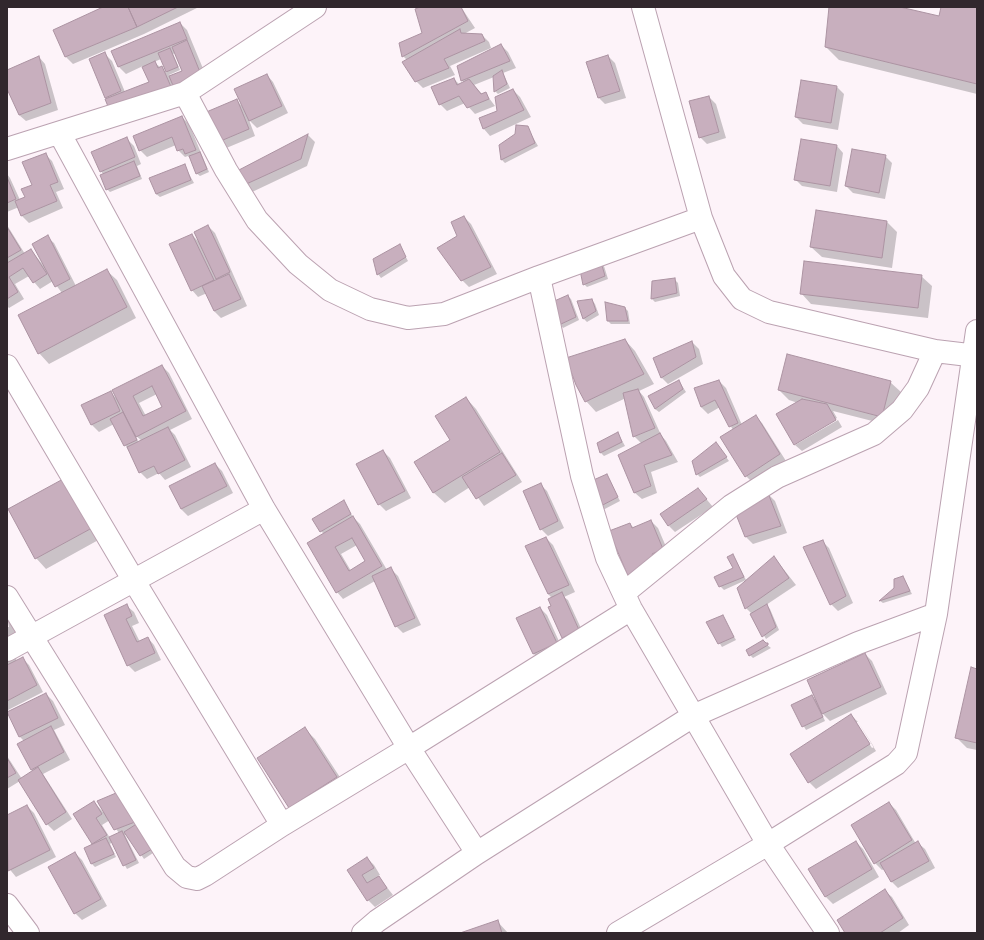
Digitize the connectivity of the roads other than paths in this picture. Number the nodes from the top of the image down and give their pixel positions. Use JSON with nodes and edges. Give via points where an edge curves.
{"nodes":[{"id":1,"x":314,"y":7,"type":"edge"},
{"id":2,"x":643,"y":7,"type":"edge"},
{"id":3,"x":186,"y":93,"type":"junction"},
{"id":4,"x":60,"y":134,"type":"junction"},
{"id":5,"x":7,"y":149,"type":"edge"},
{"id":6,"x":701,"y":218,"type":"junction"},
{"id":7,"x":539,"y":277,"type":"junction"},
{"id":8,"x":977,"y":331,"type":"edge"},
{"id":9,"x":935,"y":351,"type":"junction"},
{"id":10,"x":975,"y":356,"type":"edge"},
{"id":11,"x":7,"y":366,"type":"edge"},
{"id":12,"x":264,"y":508,"type":"junction"},
{"id":13,"x":134,"y":581,"type":"junction"},
{"id":14,"x":7,"y":597,"type":"edge"},
{"id":15,"x":627,"y":601,"type":"junction"},
{"id":16,"x":936,"y":614,"type":"junction"},
{"id":17,"x":32,"y":636,"type":"junction"},
{"id":18,"x":7,"y":650,"type":"edge"},
{"id":19,"x":693,"y":716,"type":"junction"},
{"id":20,"x":409,"y":748,"type":"junction"},
{"id":21,"x":282,"y":824,"type":"junction"},
{"id":22,"x":768,"y":844,"type":"junction"},
{"id":23,"x":477,"y":853,"type":"junction"},
{"id":24,"x":7,"y":905,"type":"edge"},
{"id":25,"x":28,"y":933,"type":"edge"},
{"id":26,"x":363,"y":933,"type":"edge"},
{"id":27,"x":618,"y":933,"type":"edge"},
{"id":28,"x":828,"y":933,"type":"edge"}],
"edges":[{"from":1,"to":3,"type":"street"},
{"from":2,"to":6,"type":"street"},
{"from":3,"to":4,"type":"street"},
{"from":3,"to":7,"type":"street","via":[[226,170],[258,220],[298,264],[330,290],[370,309],[408,318],[444,314]]},
{"from":4,"to":5,"type":"street"},
{"from":4,"to":12,"type":"street"},
{"from":6,"to":7,"type":"street"},
{"from":6,"to":9,"type":"street","via":[[724,276],[742,299],[769,312]]},
{"from":7,"to":15,"type":"street","via":[[582,476],[607,558]]},
{"from":8,"to":10,"type":"street"},
{"from":9,"to":10,"type":"street"},
{"from":9,"to":15,"type":"street","via":[[918,388],[902,410],[874,434],[777,477],[731,506]]},
{"from":10,"to":16,"type":"street"},
{"from":11,"to":13,"type":"street"},
{"from":12,"to":13,"type":"street"},
{"from":12,"to":20,"type":"street"},
{"from":13,"to":17,"type":"street"},
{"from":13,"to":21,"type":"street"},
{"from":14,"to":17,"type":"street"},
{"from":15,"to":19,"type":"street"},
{"from":15,"to":20,"type":"street"},
{"from":16,"to":19,"type":"street","via":[[858,643]]},
{"from":16,"to":22,"type":"street","via":[[906,752],[896,764]]},
{"from":17,"to":18,"type":"street"},
{"from":17,"to":21,"type":"street","via":[[175,867],[187,877],[196,879],[206,875]]},
{"from":19,"to":22,"type":"street"},
{"from":19,"to":23,"type":"street"},
{"from":20,"to":21,"type":"street"},
{"from":20,"to":23,"type":"street"},
{"from":22,"to":27,"type":"street"},
{"from":22,"to":28,"type":"street"},
{"from":23,"to":26,"type":"street"},
{"from":24,"to":25,"type":"street"}]}
